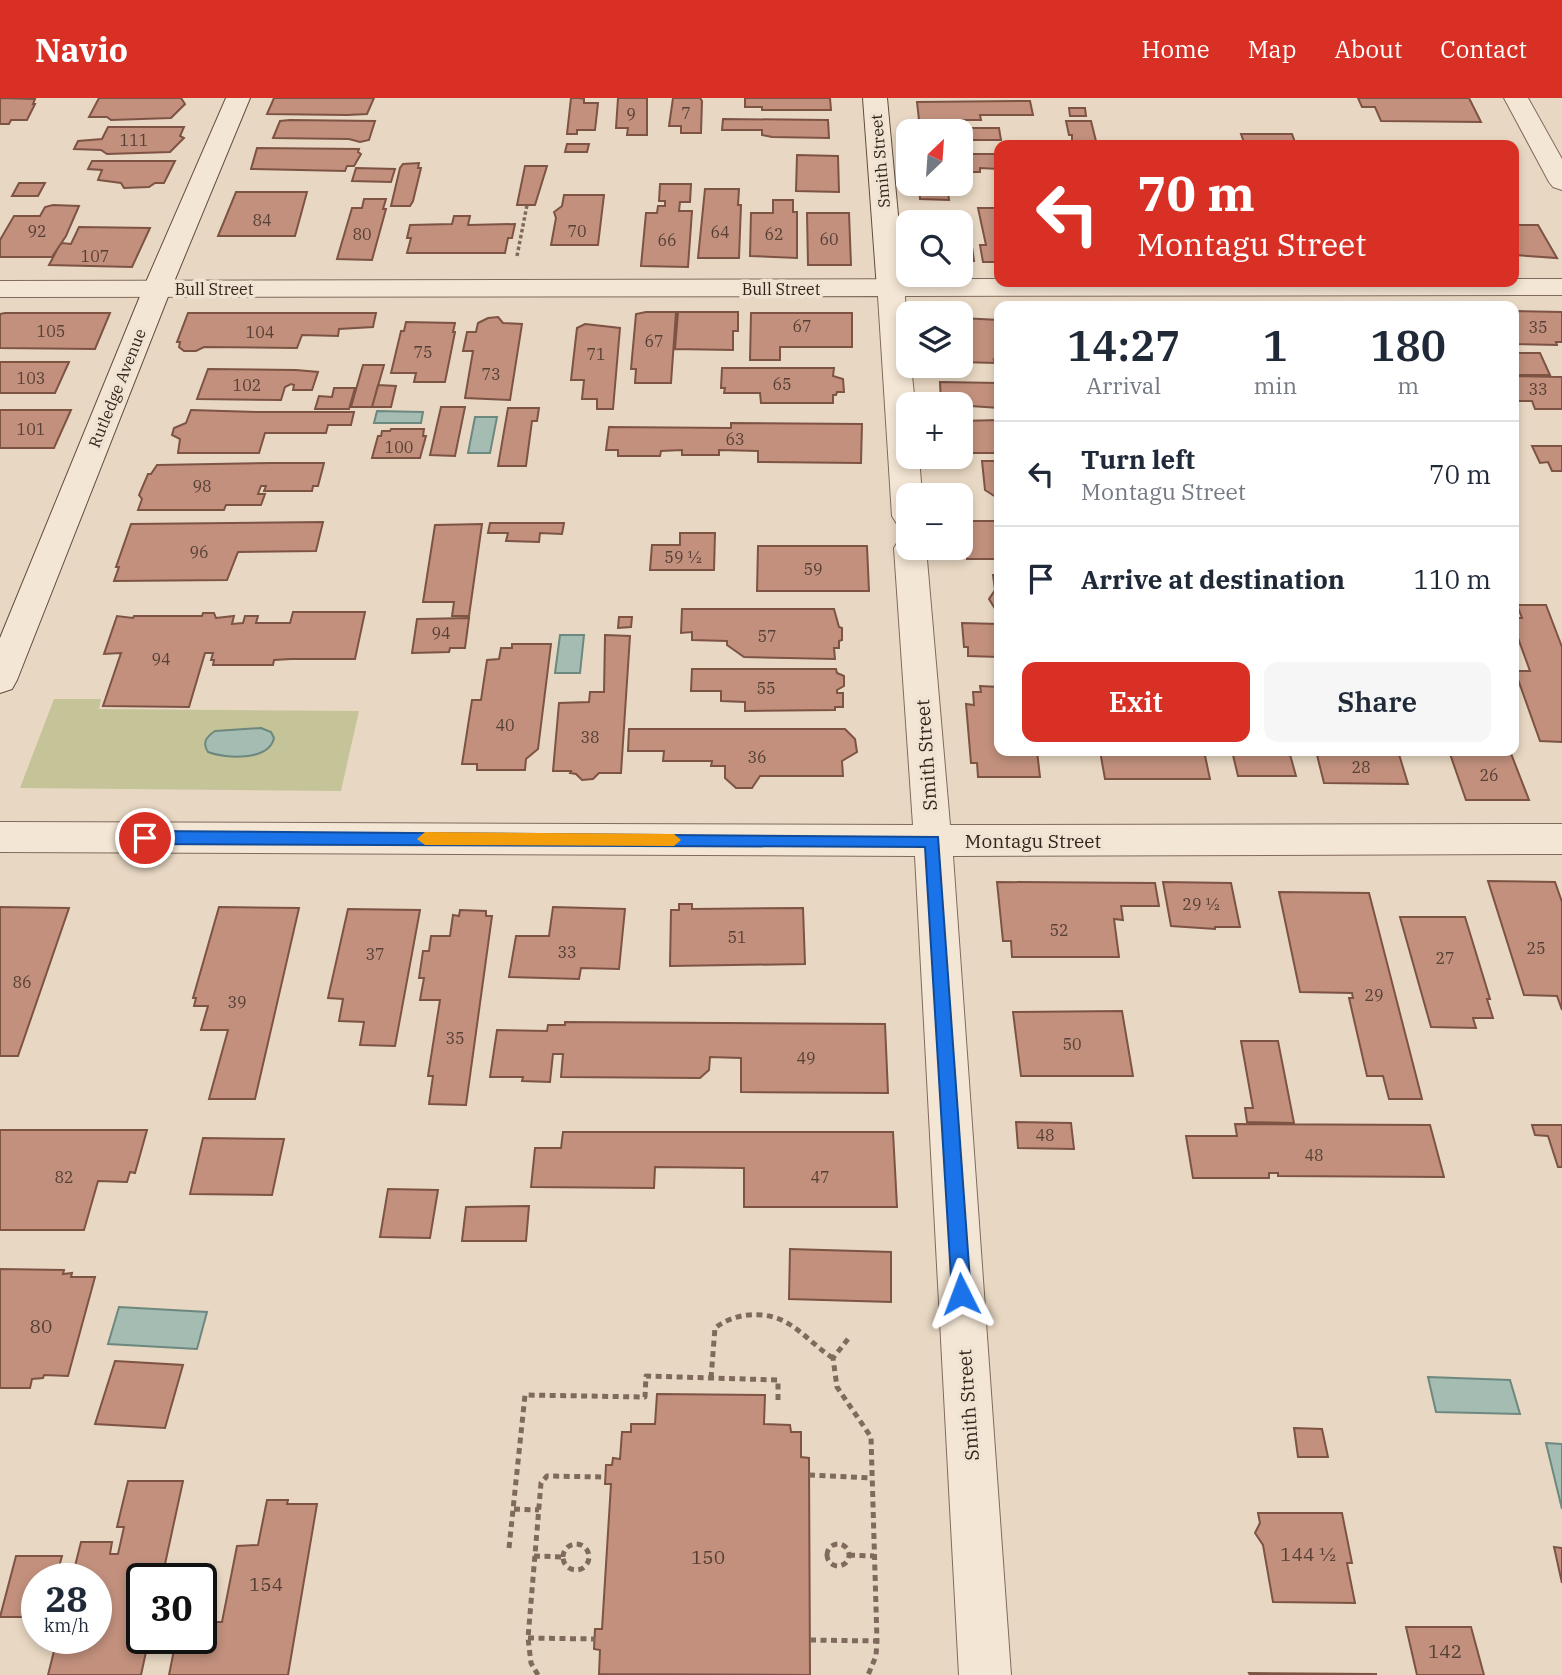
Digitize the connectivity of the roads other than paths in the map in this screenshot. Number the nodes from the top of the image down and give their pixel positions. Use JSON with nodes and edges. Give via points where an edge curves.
{"nodes":[{"id":1,"x":238,"y":98,"type":"edge"},
{"id":2,"x":875,"y":98,"type":"edge"},
{"id":3,"x":1516,"y":98,"type":"edge"},
{"id":4,"x":1562,"y":182,"type":"edge"},
{"id":5,"x":1562,"y":287,"type":"edge"},
{"id":6,"x":0,"y":289,"type":"edge"},
{"id":7,"x":157,"y":289,"type":"junction"},
{"id":8,"x":891,"y":289,"type":"junction"},
{"id":9,"x":906,"y":483,"type":"edge"},
{"id":10,"x":911,"y":560,"type":"edge"},
{"id":11,"x":0,"y":680,"type":"edge"},
{"id":12,"x":0,"y":837,"type":"edge"},
{"id":13,"x":1562,"y":839,"type":"edge"},
{"id":14,"x":933,"y":841,"type":"junction"},
{"id":15,"x":985,"y":1675,"type":"edge"}],
"edges":[{"from":1,"to":7,"type":"street","name":"Rutledge Avenue"},
{"from":2,"to":8,"type":"street","name":"Smith Street"},
{"from":3,"to":4,"type":"street"},
{"from":5,"to":8,"type":"street","name":"Bull Street"},
{"from":6,"to":7,"type":"street","name":"Bull Street"},
{"from":7,"to":8,"type":"street","name":"Bull Street"},
{"from":7,"to":11,"type":"street","name":"Rutledge Avenue"},
{"from":8,"to":9,"type":"street","name":"Smith Street"},
{"from":10,"to":14,"type":"street","name":"Smith Street"},
{"from":12,"to":14,"type":"street","name":"Montagu Street"},
{"from":13,"to":14,"type":"street","name":"Montagu Street"},
{"from":14,"to":15,"type":"street","name":"Smith Street"}]}
